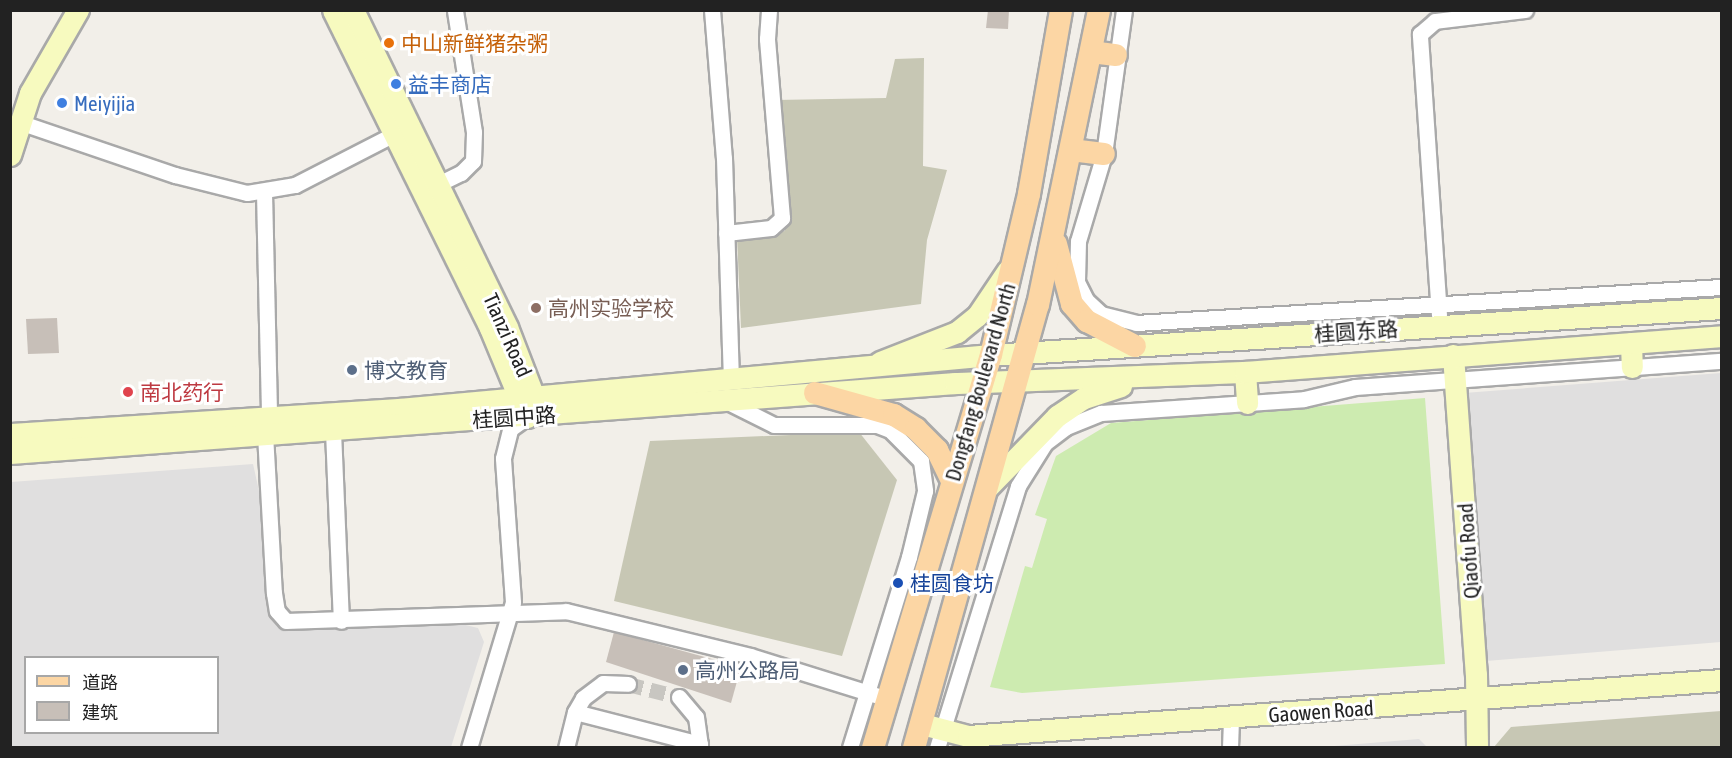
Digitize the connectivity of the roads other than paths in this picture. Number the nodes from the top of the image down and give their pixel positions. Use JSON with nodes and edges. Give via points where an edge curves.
{"nodes":[{"id":1,"x":78,"y":10,"type":"edge"},
{"id":2,"x":333,"y":10,"type":"edge"},
{"id":3,"x":352,"y":10,"type":"edge"},
{"id":4,"x":455,"y":10,"type":"edge"},
{"id":5,"x":712,"y":10,"type":"edge"},
{"id":6,"x":769,"y":10,"type":"edge"},
{"id":7,"x":1062,"y":10,"type":"edge"},
{"id":8,"x":1099,"y":10,"type":"edge"},
{"id":9,"x":1124,"y":10,"type":"edge"},
{"id":10,"x":1525,"y":10,"type":"edge"},
{"id":11,"x":1091,"y":52,"type":"junction"},
{"id":12,"x":1116,"y":55,"type":"junction"},
{"id":13,"x":402,"y":131,"type":"junction"},
{"id":14,"x":14,"y":138,"type":"edge"},
{"id":15,"x":1071,"y":150,"type":"junction"},
{"id":16,"x":1104,"y":154,"type":"junction"},
{"id":17,"x":430,"y":188,"type":"junction"},
{"id":18,"x":264,"y":192,"type":"junction"},
{"id":19,"x":726,"y":233,"type":"junction"},
{"id":20,"x":1054,"y":233,"type":"junction"},
{"id":21,"x":1013,"y":262,"type":"junction"},
{"id":22,"x":1722,"y":287,"type":"edge"},
{"id":23,"x":1628,"y":304,"type":"junction"},
{"id":24,"x":1722,"y":308,"type":"edge"},
{"id":25,"x":1439,"y":315,"type":"junction"},
{"id":26,"x":1722,"y":336,"type":"edge"},
{"id":27,"x":1631,"y":343,"type":"junction"},
{"id":28,"x":1135,"y":346,"type":"junction"},
{"id":29,"x":991,"y":355,"type":"junction"},
{"id":30,"x":1024,"y":355,"type":"junction"},
{"id":31,"x":1453,"y":355,"type":"junction"},
{"id":32,"x":1722,"y":361,"type":"edge"},
{"id":33,"x":1632,"y":367,"type":"junction"},
{"id":34,"x":868,"y":369,"type":"junction"},
{"id":35,"x":1245,"y":372,"type":"junction"},
{"id":36,"x":1149,"y":377,"type":"junction"},
{"id":37,"x":731,"y":380,"type":"junction"},
{"id":38,"x":1453,"y":380,"type":"junction"},
{"id":39,"x":1017,"y":381,"type":"junction"},
{"id":40,"x":984,"y":382,"type":"junction"},
{"id":41,"x":815,"y":393,"type":"junction"},
{"id":42,"x":728,"y":402,"type":"junction"},
{"id":43,"x":1247,"y":403,"type":"junction"},
{"id":44,"x":526,"y":404,"type":"junction"},
{"id":45,"x":267,"y":425,"type":"junction"},
{"id":46,"x":333,"y":431,"type":"junction"},
{"id":47,"x":10,"y":434,"type":"edge"},
{"id":48,"x":10,"y":453,"type":"edge"},
{"id":49,"x":952,"y":481,"type":"junction"},
{"id":50,"x":988,"y":487,"type":"junction"},
{"id":51,"x":935,"y":539,"type":"junction"},
{"id":52,"x":970,"y":550,"type":"junction"},
{"id":53,"x":509,"y":613,"type":"junction"},
{"id":54,"x":341,"y":621,"type":"junction"},
{"id":55,"x":1722,"y":680,"type":"edge"},
{"id":56,"x":628,"y":684,"type":"tunnel mouth"},
{"id":57,"x":865,"y":695,"type":"junction"},
{"id":58,"x":679,"y":697,"type":"tunnel mouth"},
{"id":59,"x":888,"y":699,"type":"junction"},
{"id":60,"x":1476,"y":700,"type":"junction"},
{"id":61,"x":575,"y":712,"type":"junction"},
{"id":62,"x":1231,"y":718,"type":"junction"},
{"id":63,"x":934,"y":734,"type":"edge"},
{"id":64,"x":699,"y":746,"type":"edge"},
{"id":65,"x":469,"y":747,"type":"edge"},
{"id":66,"x":566,"y":747,"type":"edge"},
{"id":67,"x":850,"y":747,"type":"edge"},
{"id":68,"x":873,"y":747,"type":"edge"},
{"id":69,"x":914,"y":747,"type":"edge"},
{"id":70,"x":1230,"y":747,"type":"edge"},
{"id":71,"x":1477,"y":747,"type":"edge"}],
"edges":[{"from":1,"to":14,"type":"main road","via":[[30,93]]},
{"from":2,"to":13,"type":"main road","name":"Tianzi Road"},
{"from":3,"to":13,"type":"main road","name":"Tianzi Road"},
{"from":4,"to":17,"type":"street","via":[[474,132],[473,160]]},
{"from":5,"to":19,"type":"street"},
{"from":6,"to":19,"type":"street","via":[[767,39],[782,218],[771,228]]},
{"from":7,"to":21,"type":"main road","name":"Dongfang Boulevard North"},
{"from":8,"to":11,"type":"main road","name":"Dongfang Boulevard North"},
{"from":9,"to":12,"type":"street"},
{"from":10,"to":25,"type":"street","via":[[1435,21],[1420,34]]},
{"from":11,"to":12,"type":"main road"},
{"from":11,"to":15,"type":"main road","name":"Dongfang Boulevard North"},
{"from":12,"to":16,"type":"street"},
{"from":13,"to":17,"type":"main road","name":"Tianzi Road"},
{"from":13,"to":18,"type":"street","via":[[295,185]]},
{"from":14,"to":18,"type":"street","via":[[248,193]]},
{"from":15,"to":16,"type":"main road"},
{"from":15,"to":20,"type":"main road","name":"Dongfang Boulevard North"},
{"from":16,"to":25,"type":"street","via":[[1078,241],[1077,282],[1086,300],[1101,314],[1136,323]]},
{"from":17,"to":44,"type":"main road","name":"Tianzi Road","via":[[507,327]]},
{"from":18,"to":45,"type":"street"},
{"from":19,"to":37,"type":"street"},
{"from":20,"to":28,"type":"main road","via":[[1058,261],[1072,304],[1087,321]]},
{"from":20,"to":30,"type":"main road","name":"Dongfang Boulevard North"},
{"from":21,"to":29,"type":"main road","name":"Dongfang Boulevard North"},
{"from":21,"to":34,"type":"main road","via":[[977,316],[957,332]]},
{"from":22,"to":23,"type":"street"},
{"from":23,"to":24,"type":"main road","name":"桂圆东路"},
{"from":23,"to":25,"type":"main road","name":"桂圆东路"},
{"from":25,"to":28,"type":"main road","name":"桂圆东路"},
{"from":26,"to":27,"type":"main road","name":"桂圆东路"},
{"from":27,"to":31,"type":"main road","name":"桂圆东路"},
{"from":27,"to":33,"type":"main road"},
{"from":28,"to":30,"type":"main road","name":"桂圆东路"},
{"from":29,"to":30,"type":"main road","name":"桂圆东路"},
{"from":29,"to":34,"type":"main road","name":"桂圆中路"},
{"from":29,"to":40,"type":"main road","name":"Dongfang Boulevard North"},
{"from":30,"to":39,"type":"main road","name":"Dongfang Boulevard North"},
{"from":31,"to":35,"type":"main road","name":"桂圆东路"},
{"from":31,"to":38,"type":"main road","name":"Qiaofu Road"},
{"from":32,"to":33,"type":"street"},
{"from":33,"to":38,"type":"street"},
{"from":34,"to":37,"type":"main road","name":"桂圆中路"},
{"from":35,"to":36,"type":"main road","name":"桂圆东路"},
{"from":35,"to":43,"type":"main road"},
{"from":36,"to":39,"type":"main road","name":"桂圆东路"},
{"from":36,"to":50,"type":"main road","via":[[1084,398],[1057,416]]},
{"from":37,"to":44,"type":"main road","name":"桂圆中路"},
{"from":38,"to":43,"type":"street","via":[[1355,387],[1304,399]]},
{"from":38,"to":60,"type":"main road","name":"Qiaofu Road"},
{"from":39,"to":40,"type":"main road","name":"桂圆中路"},
{"from":39,"to":50,"type":"main road","name":"Dongfang Boulevard North"},
{"from":40,"to":41,"type":"main road","name":"桂圆中路"},
{"from":40,"to":49,"type":"main road","name":"Dongfang Boulevard North"},
{"from":41,"to":42,"type":"main road","name":"桂圆中路"},
{"from":41,"to":49,"type":"main road","via":[[894,415],[916,429],[937,450]]},
{"from":42,"to":44,"type":"main road","name":"桂圆中路"},
{"from":42,"to":57,"type":"street","via":[[774,425],[877,425],[890,430],[921,461],[925,491]]},
{"from":43,"to":63,"type":"street","via":[[1101,413],[1066,427],[1046,443],[1018,486]]},
{"from":44,"to":45,"type":"main road","name":"桂圆中路"},
{"from":44,"to":46,"type":"main road","name":"桂圆中路"},
{"from":44,"to":53,"type":"street","via":[[510,429],[503,458],[513,593]]},
{"from":45,"to":46,"type":"main road","name":"桂圆中路"},
{"from":45,"to":47,"type":"main road","name":"桂圆中路"},
{"from":45,"to":48,"type":"main road","name":"桂圆中路"},
{"from":45,"to":54,"type":"street","via":[[277,611],[292,622]]},
{"from":46,"to":54,"type":"street"},
{"from":49,"to":51,"type":"main road","name":"Dongfang Boulevard North"},
{"from":50,"to":52,"type":"main road","name":"Dongfang Boulevard North"},
{"from":51,"to":52,"type":"main road"},
{"from":51,"to":59,"type":"main road","name":"Dongfang Boulevard North"},
{"from":52,"to":63,"type":"main road","name":"Dongfang Boulevard North"},
{"from":53,"to":54,"type":"street"},
{"from":53,"to":57,"type":"street","via":[[566,611],[600,616],[750,657]]},
{"from":53,"to":65,"type":"street"},
{"from":55,"to":60,"type":"main road","name":"Gaowen Road"},
{"from":56,"to":61,"type":"street","via":[[603,683],[583,698]]},
{"from":57,"to":59,"type":"street"},
{"from":57,"to":67,"type":"street"},
{"from":58,"to":64,"type":"street","via":[[696,717]]},
{"from":59,"to":68,"type":"main road","name":"Dongfang Boulevard North"},
{"from":60,"to":62,"type":"main road","name":"Gaowen Road"},
{"from":60,"to":71,"type":"main road","name":"Qiaofu Road"},
{"from":61,"to":64,"type":"street"},
{"from":61,"to":66,"type":"street"},
{"from":62,"to":63,"type":"main road","name":"Gaowen Road"},
{"from":62,"to":70,"type":"street"},
{"from":63,"to":69,"type":"main road","name":"Dongfang Boulevard North"}]}
